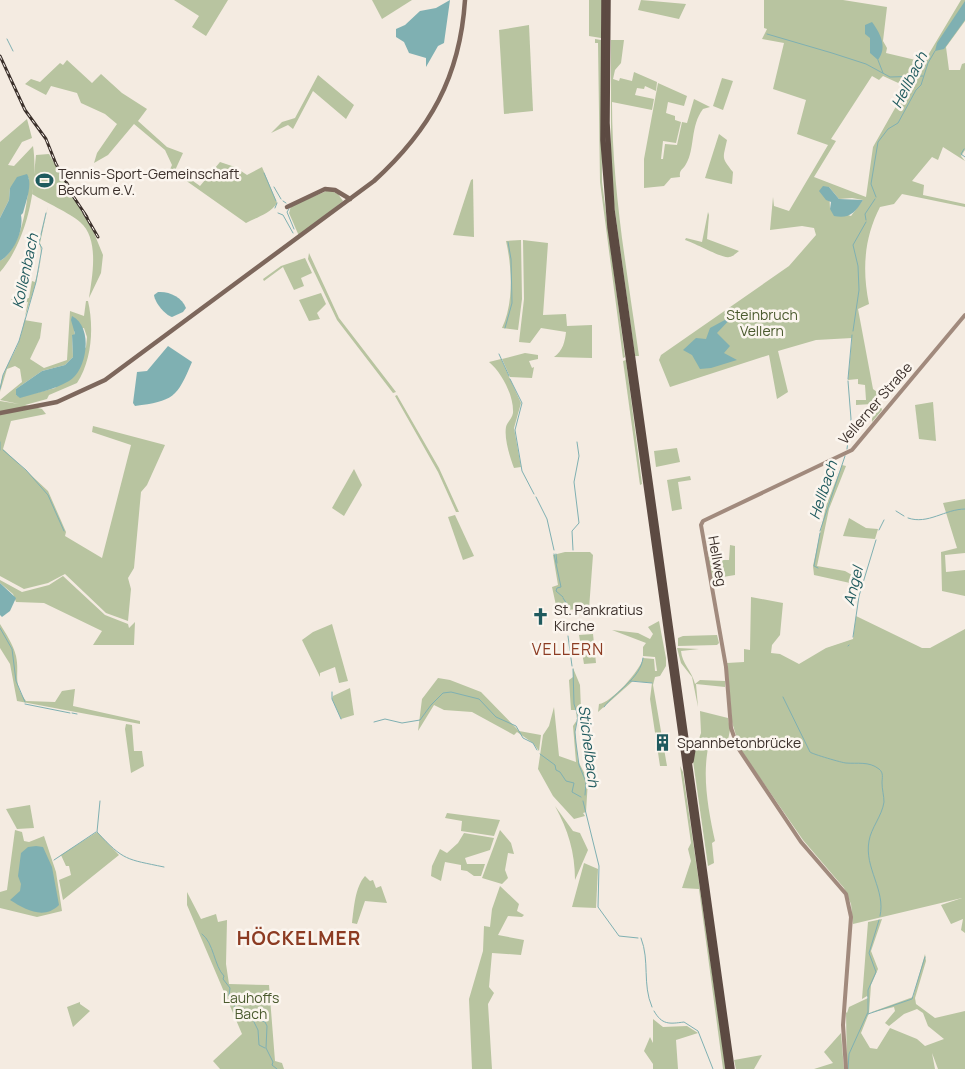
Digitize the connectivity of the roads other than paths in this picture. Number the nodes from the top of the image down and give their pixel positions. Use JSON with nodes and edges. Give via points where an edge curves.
{"nodes":[{"id":1,"x":465,"y":0,"type":"edge"},
{"id":2,"x":604,"y":0,"type":"edge"},
{"id":3,"x":608,"y":0,"type":"edge"},
{"id":4,"x":349,"y":200,"type":"junction"},
{"id":5,"x":286,"y":206,"type":"dead end"},
{"id":6,"x":965,"y":315,"type":"edge"},
{"id":7,"x":630,"y":358,"type":"junction"},
{"id":8,"x":1,"y":413,"type":"edge"},
{"id":9,"x":703,"y":521,"type":"joint"},
{"id":10,"x":671,"y":648,"type":"junction"},
{"id":11,"x":668,"y":662,"type":"dead end"},
{"id":12,"x":680,"y":667,"type":"dead end"},
{"id":13,"x":693,"y":749,"type":"dead end"},
{"id":14,"x":680,"y":764,"type":"dead end"},
{"id":15,"x":691,"y":773,"type":"junction"},
{"id":16,"x":688,"y":786,"type":"junction"},
{"id":17,"x":728,"y":1069,"type":"edge"},
{"id":18,"x":732,"y":1069,"type":"edge"},
{"id":19,"x":846,"y":1069,"type":"edge"}],
"edges":[{"from":1,"to":4,"type":"main road","via":[[456,60],[424,127],[395,162]]},
{"from":2,"to":7,"type":"highway","via":[[604,171]]},
{"from":3,"to":7,"type":"highway","via":[[608,169]]},
{"from":4,"to":5,"type":"main road","via":[[338,191],[322,189]]},
{"from":4,"to":8,"type":"main road","via":[[120,371],[86,391],[41,406]]},
{"from":6,"to":9,"type":"main road","name":"Vellerner Straße","via":[[852,450]]},
{"from":7,"to":10,"type":"highway"},
{"from":9,"to":19,"type":"main road","name":"Hellweg","via":[[701,528],[734,738],[745,760],[801,842],[849,900],[851,917],[843,1030]]},
{"from":10,"to":11,"type":"highway"},
{"from":10,"to":12,"type":"highway"},
{"from":10,"to":15,"type":"highway"},
{"from":10,"to":16,"type":"highway"},
{"from":13,"to":15,"type":"highway"},
{"from":14,"to":16,"type":"highway"},
{"from":15,"to":18,"type":"highway"},
{"from":16,"to":17,"type":"highway"}]}
